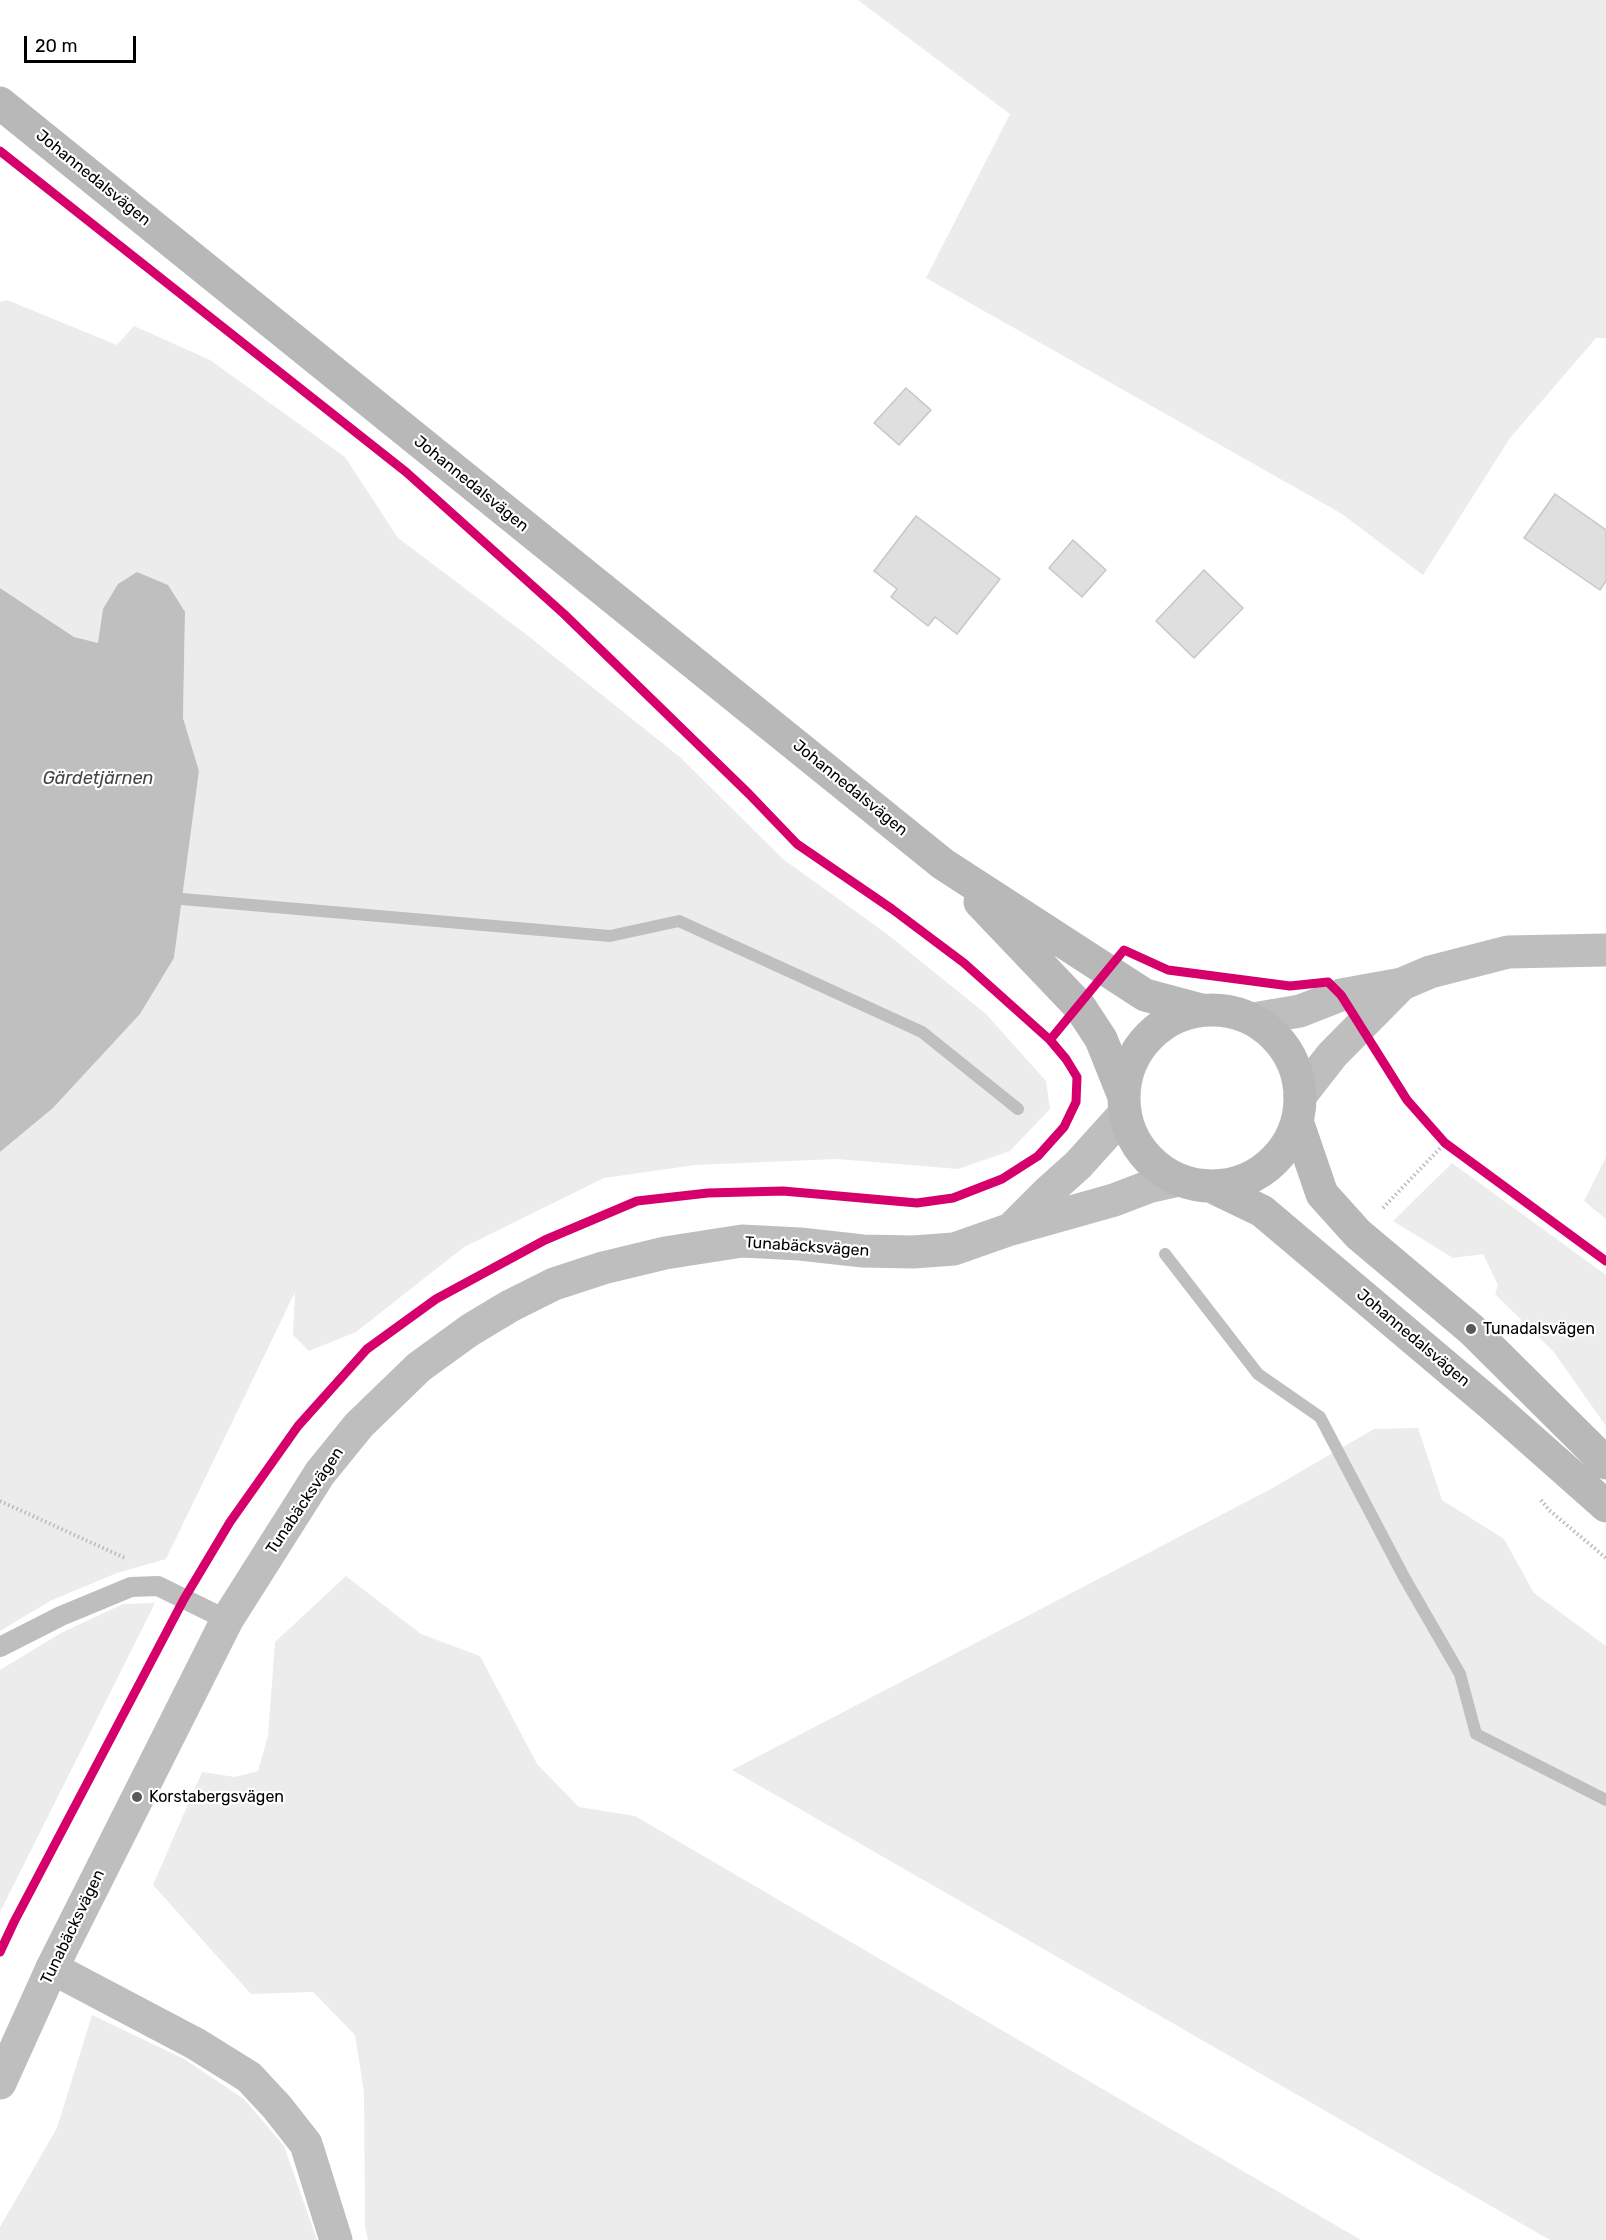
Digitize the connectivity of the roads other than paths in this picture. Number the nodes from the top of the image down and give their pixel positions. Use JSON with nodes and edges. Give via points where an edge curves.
{"nodes":[{"id":1,"x":0,"y":103,"type":"edge"},
{"id":2,"x":943,"y":864,"type":"junction"},
{"id":3,"x":1606,"y":950,"type":"edge"},
{"id":4,"x":1402,"y":984,"type":"junction"},
{"id":5,"x":1201,"y":1010,"type":"junction"},
{"id":6,"x":1253,"y":1019,"type":"junction"},
{"id":7,"x":1124,"y":1103,"type":"junction"},
{"id":8,"x":1298,"y":1108,"type":"junction"},
{"id":9,"x":1195,"y":1183,"type":"junction"},
{"id":10,"x":1011,"y":1229,"type":"junction"},
{"id":11,"x":1606,"y":1462,"type":"edge"},
{"id":12,"x":1606,"y":1506,"type":"edge"},
{"id":13,"x":227,"y":1620,"type":"junction"},
{"id":14,"x":0,"y":1647,"type":"edge"},
{"id":15,"x":52,"y":1968,"type":"junction"},
{"id":16,"x":0,"y":2083,"type":"edge"},
{"id":17,"x":336,"y":2240,"type":"edge"}],
"edges":[{"from":1,"to":2,"type":"main road","name":"Johannedalsvägen"},
{"from":2,"to":5,"type":"main road","name":"Johannedalsvägen","via":[[1145,995]]},
{"from":2,"to":7,"type":"main road","name":"Johannedalsvägen","via":[[1080,1007],[1101,1039]]},
{"from":3,"to":4,"type":"street","via":[[1508,952],[1430,972]]},
{"from":4,"to":6,"type":"street","via":[[1341,995],[1300,1011]]},
{"from":4,"to":8,"type":"street","via":[[1332,1055]]},
{"from":5,"to":6,"type":"main road","via":[[1233,1012]]},
{"from":5,"to":7,"type":"main road","via":[[1178,1016],[1145,1039],[1129,1066]]},
{"from":6,"to":8,"type":"main road","via":[[1277,1038],[1291,1059],[1298,1079]]},
{"from":7,"to":9,"type":"main road","via":[[1137,1144],[1151,1161]]},
{"from":7,"to":10,"type":"street","name":"Tunabäcksvägen","via":[[1078,1166]]},
{"from":8,"to":9,"type":"main road","via":[[1286,1145],[1261,1170],[1229,1184]]},
{"from":8,"to":11,"type":"main road","via":[[1322,1194],[1358,1234],[1471,1329]]},
{"from":9,"to":10,"type":"street","name":"Tunabäcksvägen","via":[[1148,1187]]},
{"from":9,"to":12,"type":"main road","name":"Johannedalsvägen","via":[[1262,1211],[1485,1398]]},
{"from":10,"to":13,"type":"street","name":"Tunabäcksvägen","via":[[954,1249],[913,1252],[742,1241],[665,1253],[554,1284],[470,1330],[419,1367],[359,1425],[320,1473]]},
{"from":13,"to":14,"type":"lane","via":[[158,1586],[131,1587]]},
{"from":13,"to":15,"type":"street","name":"Tunabäcksvägen"},
{"from":15,"to":16,"type":"street","name":"Tunabäcksvägen"},
{"from":15,"to":17,"type":"street","via":[[196,2044],[249,2077],[306,2144]]}]}
